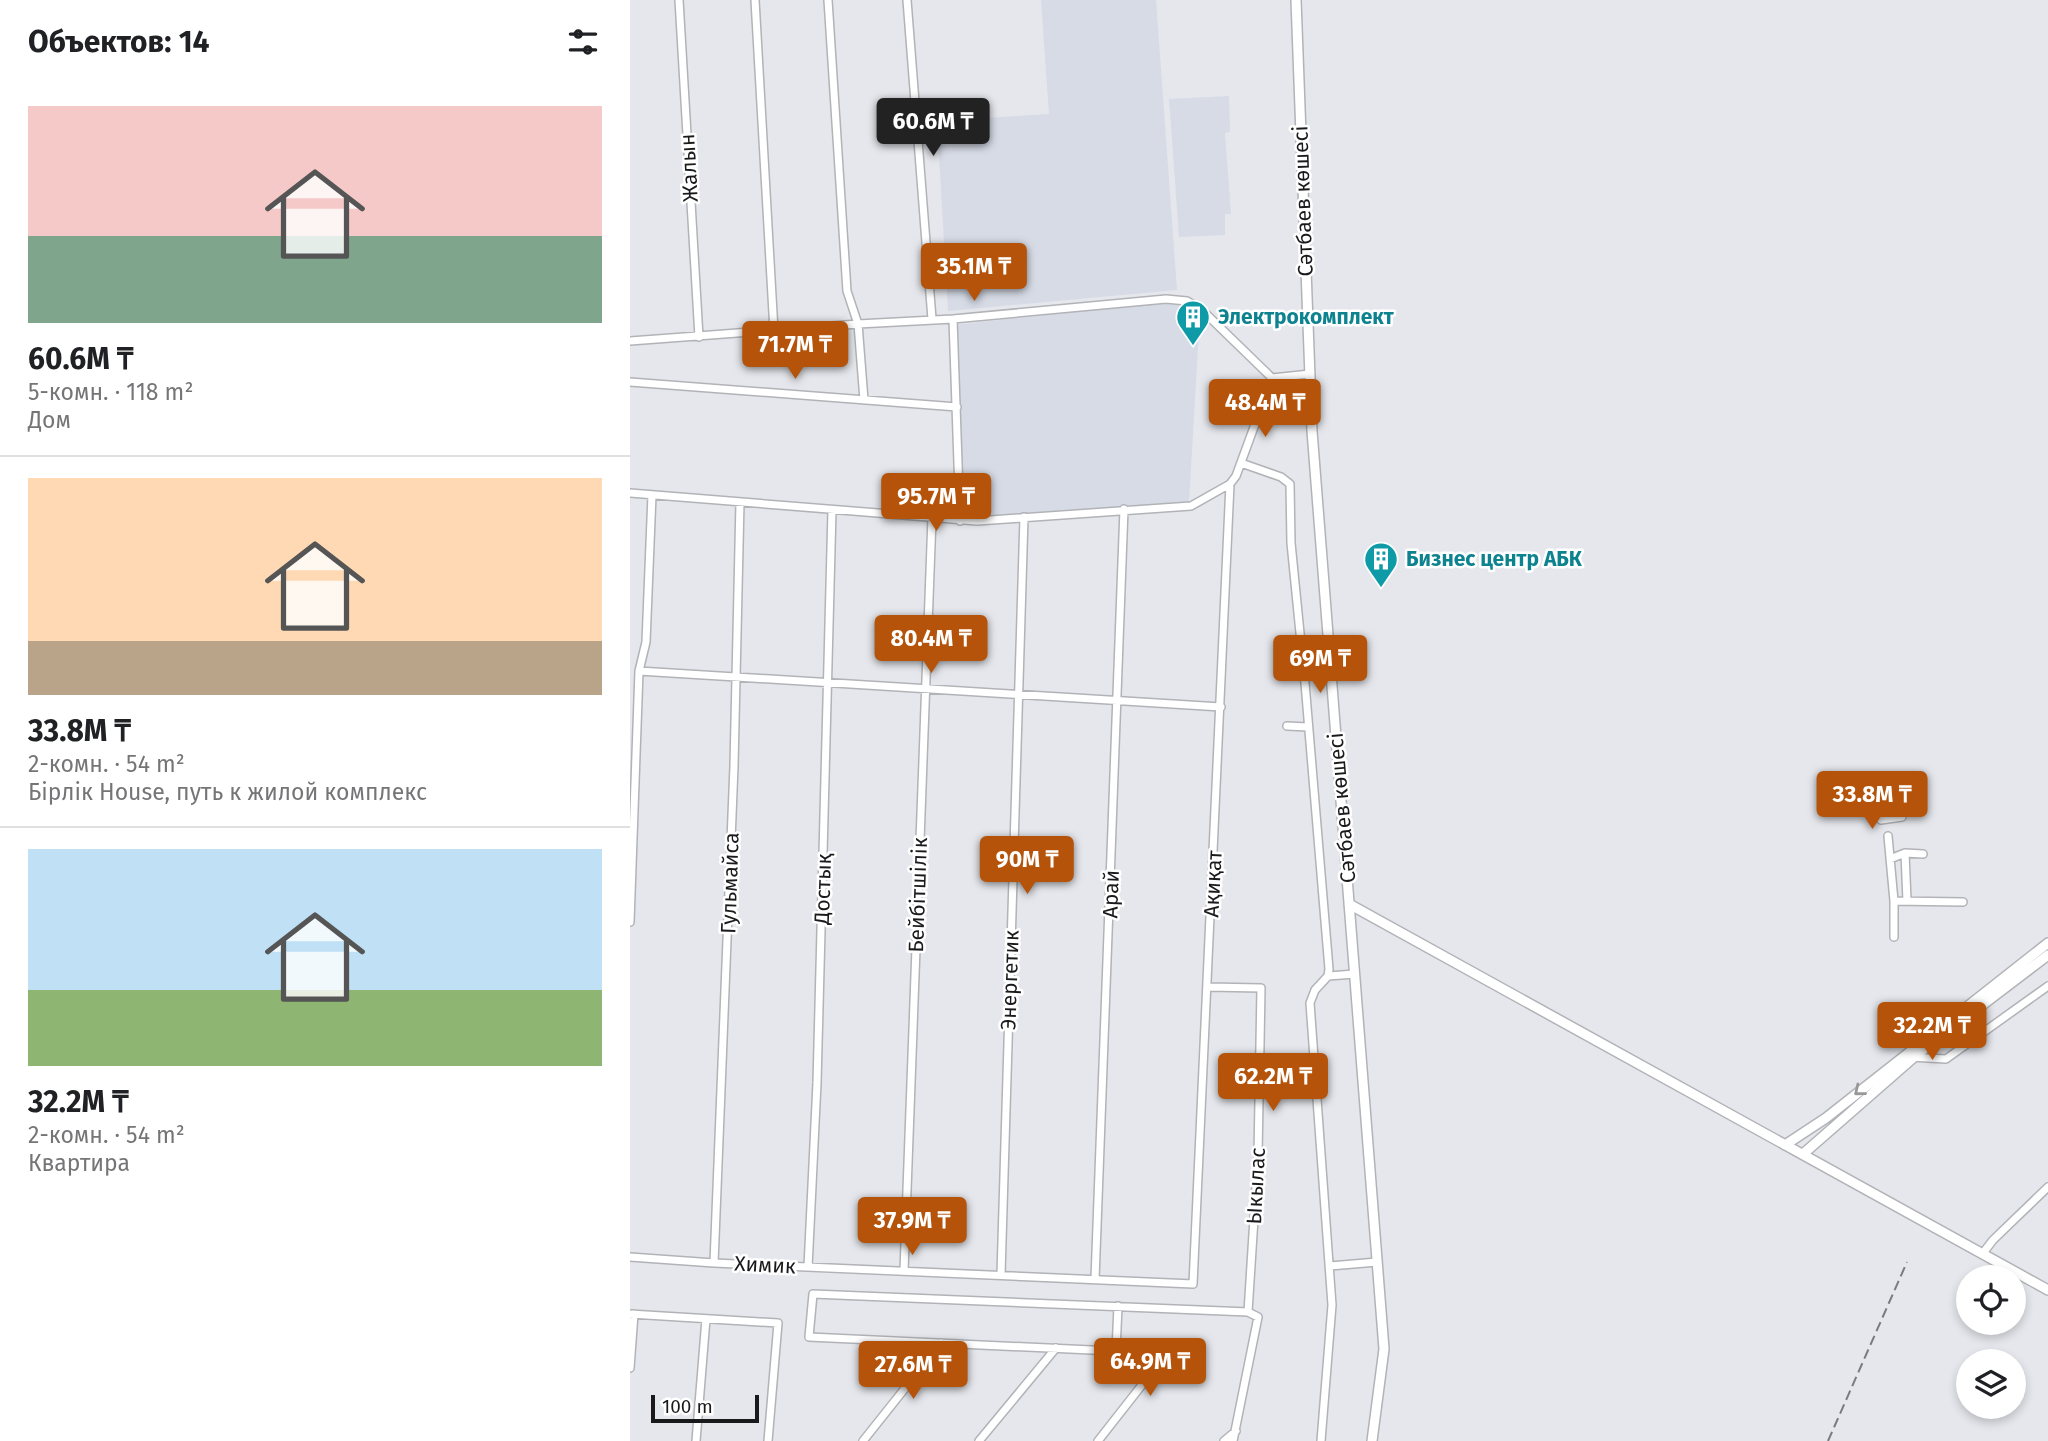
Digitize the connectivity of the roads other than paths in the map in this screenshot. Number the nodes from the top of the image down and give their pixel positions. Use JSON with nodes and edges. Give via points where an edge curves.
{"nodes":[{"id":1,"x":679,"y":0,"type":"edge"},
{"id":2,"x":755,"y":0,"type":"edge"},
{"id":3,"x":828,"y":0,"type":"edge"},
{"id":4,"x":907,"y":0,"type":"edge"},
{"id":5,"x":1296,"y":0,"type":"edge"},
{"id":6,"x":932,"y":319,"type":"junction"},
{"id":7,"x":953,"y":319,"type":"junction"},
{"id":8,"x":858,"y":324,"type":"junction"},
{"id":9,"x":774,"y":331,"type":"junction"},
{"id":10,"x":699,"y":337,"type":"junction"},
{"id":11,"x":630,"y":341,"type":"edge"},
{"id":12,"x":1310,"y":374,"type":"junction"},
{"id":13,"x":1272,"y":378,"type":"junction"},
{"id":14,"x":630,"y":382,"type":"edge"},
{"id":15,"x":864,"y":400,"type":"junction"},
{"id":16,"x":957,"y":407,"type":"junction"},
{"id":17,"x":1241,"y":463,"type":"junction"},
{"id":18,"x":1230,"y":484,"type":"junction"},
{"id":19,"x":630,"y":493,"type":"edge"},
{"id":20,"x":652,"y":495,"type":"junction"},
{"id":21,"x":740,"y":502,"type":"junction"},
{"id":22,"x":1124,"y":509,"type":"junction"},
{"id":23,"x":832,"y":510,"type":"junction"},
{"id":24,"x":1024,"y":517,"type":"junction"},
{"id":25,"x":932,"y":518,"type":"junction"},
{"id":26,"x":960,"y":521,"type":"junction"},
{"id":27,"x":639,"y":671,"type":"junction"},
{"id":28,"x":735,"y":677,"type":"junction"},
{"id":29,"x":829,"y":684,"type":"junction"},
{"id":30,"x":926,"y":689,"type":"junction"},
{"id":31,"x":1019,"y":695,"type":"junction"},
{"id":32,"x":1118,"y":699,"type":"junction"},
{"id":33,"x":1221,"y":707,"type":"junction"},
{"id":34,"x":1287,"y":726,"type":"dead end"},
{"id":35,"x":1308,"y":727,"type":"junction"},
{"id":36,"x":1900,"y":793,"type":"joint"},
{"id":37,"x":1888,"y":836,"type":"dead end"},
{"id":38,"x":1905,"y":853,"type":"junction"},
{"id":39,"x":1923,"y":854,"type":"dead end"},
{"id":40,"x":1890,"y":859,"type":"junction"},
{"id":41,"x":1894,"y":901,"type":"junction"},
{"id":42,"x":1907,"y":901,"type":"junction"},
{"id":43,"x":1963,"y":902,"type":"dead end"},
{"id":44,"x":1349,"y":904,"type":"junction"},
{"id":45,"x":630,"y":922,"type":"edge"},
{"id":46,"x":1894,"y":937,"type":"dead end"},
{"id":47,"x":2048,"y":943,"type":"edge"},
{"id":48,"x":2048,"y":955,"type":"edge"},
{"id":49,"x":1355,"y":974,"type":"junction"},
{"id":50,"x":1328,"y":976,"type":"junction"},
{"id":51,"x":2048,"y":986,"type":"edge"},
{"id":52,"x":1208,"y":987,"type":"junction"},
{"id":53,"x":1903,"y":1056,"type":"junction"},
{"id":54,"x":1914,"y":1057,"type":"junction"},
{"id":55,"x":1785,"y":1145,"type":"junction"},
{"id":56,"x":1803,"y":1154,"type":"junction"},
{"id":57,"x":2048,"y":1186,"type":"edge"},
{"id":58,"x":1983,"y":1253,"type":"junction"},
{"id":59,"x":630,"y":1257,"type":"edge"},
{"id":60,"x":714,"y":1262,"type":"junction"},
{"id":61,"x":1377,"y":1262,"type":"junction"},
{"id":62,"x":1330,"y":1266,"type":"junction"},
{"id":63,"x":808,"y":1267,"type":"junction"},
{"id":64,"x":904,"y":1271,"type":"junction"},
{"id":65,"x":1001,"y":1274,"type":"junction"},
{"id":66,"x":1095,"y":1279,"type":"junction"},
{"id":67,"x":1194,"y":1284,"type":"joint"},
{"id":68,"x":2048,"y":1290,"type":"edge"},
{"id":69,"x":1118,"y":1306,"type":"junction"},
{"id":70,"x":1248,"y":1312,"type":"junction"},
{"id":71,"x":632,"y":1314,"type":"edge"},
{"id":72,"x":706,"y":1319,"type":"junction"},
{"id":73,"x":941,"y":1343,"type":"junction"},
{"id":74,"x":1056,"y":1348,"type":"junction"},
{"id":75,"x":1116,"y":1351,"type":"junction"},
{"id":76,"x":630,"y":1368,"type":"edge"},
{"id":77,"x":1236,"y":1431,"type":"junction"},
{"id":78,"x":696,"y":1441,"type":"edge"},
{"id":79,"x":768,"y":1441,"type":"edge"},
{"id":80,"x":863,"y":1441,"type":"edge"},
{"id":81,"x":979,"y":1441,"type":"edge"},
{"id":82,"x":1098,"y":1441,"type":"edge"},
{"id":83,"x":1224,"y":1441,"type":"edge"},
{"id":84,"x":1233,"y":1441,"type":"edge"},
{"id":85,"x":1321,"y":1441,"type":"edge"},
{"id":86,"x":1372,"y":1441,"type":"edge"}],
"edges":[{"from":1,"to":10,"type":"street","name":"Жалын"},
{"from":2,"to":9,"type":"street"},
{"from":3,"to":8,"type":"street","via":[[846,291]]},
{"from":4,"to":6,"type":"street"},
{"from":5,"to":12,"type":"main road","name":"Сәтбаев көшесі"},
{"from":6,"to":7,"type":"street"},
{"from":6,"to":8,"type":"street"},
{"from":7,"to":13,"type":"street","via":[[1166,299],[1187,301]]},
{"from":7,"to":16,"type":"street"},
{"from":8,"to":9,"type":"street"},
{"from":8,"to":15,"type":"street"},
{"from":9,"to":10,"type":"street"},
{"from":10,"to":11,"type":"street"},
{"from":12,"to":13,"type":"street"},
{"from":12,"to":44,"type":"main road","name":"Сәтбаев көшесі"},
{"from":13,"to":17,"type":"street"},
{"from":14,"to":15,"type":"street"},
{"from":15,"to":16,"type":"street"},
{"from":16,"to":26,"type":"street"},
{"from":17,"to":18,"type":"street"},
{"from":17,"to":35,"type":"street","via":[[1290,484]]},
{"from":18,"to":22,"type":"street","via":[[1191,506]]},
{"from":18,"to":33,"type":"street","name":"Ақиқат"},
{"from":19,"to":20,"type":"street"},
{"from":20,"to":21,"type":"street"},
{"from":20,"to":27,"type":"street","via":[[646,642]]},
{"from":21,"to":23,"type":"street"},
{"from":21,"to":28,"type":"street","name":"Гульмайса"},
{"from":22,"to":24,"type":"street"},
{"from":22,"to":32,"type":"street","name":"Арай"},
{"from":23,"to":25,"type":"street"},
{"from":23,"to":29,"type":"street","name":"Достық"},
{"from":24,"to":26,"type":"street"},
{"from":24,"to":31,"type":"street","name":"Энергетик"},
{"from":25,"to":26,"type":"street"},
{"from":25,"to":30,"type":"street","name":"Бейбітшілік"},
{"from":27,"to":28,"type":"street"},
{"from":27,"to":45,"type":"street"},
{"from":28,"to":29,"type":"street"},
{"from":28,"to":60,"type":"street","name":"Гульмайса"},
{"from":29,"to":30,"type":"street"},
{"from":29,"to":63,"type":"street","name":"Достық"},
{"from":30,"to":31,"type":"street"},
{"from":30,"to":64,"type":"street","name":"Бейбітшілік"},
{"from":31,"to":32,"type":"street"},
{"from":31,"to":65,"type":"street","name":"Энергетик"},
{"from":32,"to":33,"type":"street"},
{"from":32,"to":66,"type":"street","name":"Арай"},
{"from":33,"to":52,"type":"street","name":"Ақиқат"},
{"from":34,"to":35,"type":"street"},
{"from":35,"to":50,"type":"street"},
{"from":36,"to":36,"type":"street","via":[[1877,797],[1881,820],[1902,817]]},
{"from":37,"to":40,"type":"street"},
{"from":38,"to":39,"type":"street"},
{"from":38,"to":40,"type":"street"},
{"from":38,"to":42,"type":"street"},
{"from":40,"to":41,"type":"street"},
{"from":41,"to":42,"type":"street"},
{"from":41,"to":46,"type":"street"},
{"from":42,"to":43,"type":"street"},
{"from":44,"to":49,"type":"main road","name":"Сәтбаев көшесі"},
{"from":44,"to":55,"type":"main road"},
{"from":47,"to":53,"type":"main road"},
{"from":48,"to":54,"type":"main road"},
{"from":49,"to":50,"type":"street"},
{"from":49,"to":61,"type":"main road","name":"Сәтбаев көшесі"},
{"from":50,"to":62,"type":"street","via":[[1310,1003]]},
{"from":51,"to":54,"type":"street","via":[[1953,1055],[1938,1060]]},
{"from":52,"to":67,"type":"street","name":"Ақиқат"},
{"from":52,"to":70,"type":"street","name":"Ыкылас","via":[[1261,988],[1258,1156]]},
{"from":53,"to":54,"type":"street"},
{"from":53,"to":55,"type":"main road","one_way":true},
{"from":54,"to":56,"type":"main road"},
{"from":55,"to":56,"type":"main road"},
{"from":56,"to":58,"type":"main road"},
{"from":57,"to":58,"type":"street"},
{"from":58,"to":68,"type":"main road"},
{"from":59,"to":60,"type":"street","name":"Химик"},
{"from":60,"to":63,"type":"street","name":"Химик"},
{"from":61,"to":62,"type":"street"},
{"from":61,"to":86,"type":"main road","name":"Сәтбаев көшесі","via":[[1384,1349]]},
{"from":62,"to":85,"type":"street","via":[[1332,1305]]},
{"from":63,"to":64,"type":"street","name":"Химик"},
{"from":64,"to":65,"type":"street","name":"Химик"},
{"from":65,"to":66,"type":"street","name":"Химик"},
{"from":66,"to":67,"type":"street","name":"Химик"},
{"from":69,"to":70,"type":"street"},
{"from":69,"to":73,"type":"street","via":[[813,1294],[809,1336]]},
{"from":69,"to":75,"type":"street"},
{"from":70,"to":77,"type":"street","via":[[1258,1317]]},
{"from":71,"to":72,"type":"street"},
{"from":71,"to":76,"type":"street"},
{"from":72,"to":78,"type":"street"},
{"from":72,"to":79,"type":"street","via":[[778,1323]]},
{"from":73,"to":74,"type":"street"},
{"from":73,"to":80,"type":"street"},
{"from":74,"to":75,"type":"street"},
{"from":74,"to":81,"type":"street"},
{"from":75,"to":82,"type":"street","via":[[1156,1353],[1160,1361]]},
{"from":77,"to":83,"type":"street"},
{"from":77,"to":84,"type":"street"}]}
